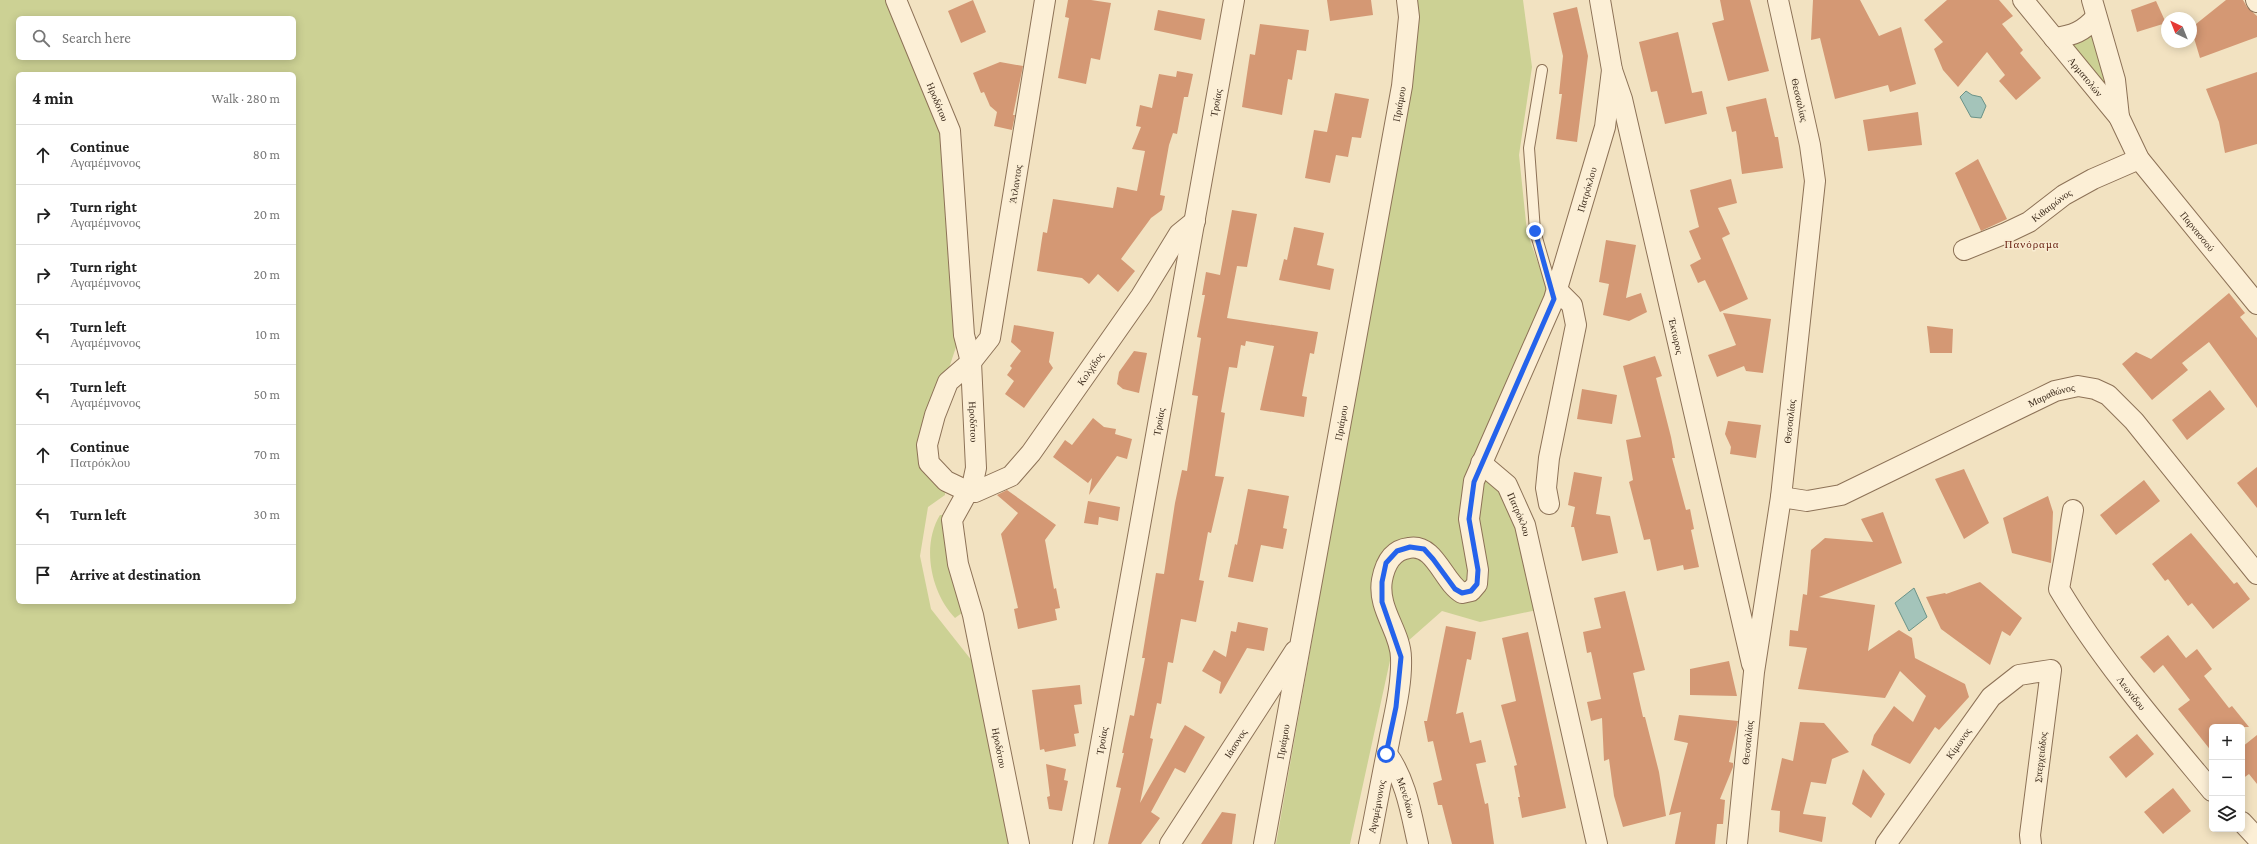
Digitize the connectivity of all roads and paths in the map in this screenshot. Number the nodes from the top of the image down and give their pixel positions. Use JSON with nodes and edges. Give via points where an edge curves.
{"nodes":[{"id":1,"x":896,"y":0,"type":"edge"},
{"id":2,"x":1045,"y":0,"type":"edge"},
{"id":3,"x":1234,"y":0,"type":"edge"},
{"id":4,"x":1407,"y":0,"type":"edge"},
{"id":5,"x":1600,"y":0,"type":"edge"},
{"id":6,"x":1778,"y":0,"type":"edge"},
{"id":7,"x":2023,"y":0,"type":"edge"},
{"id":8,"x":2094,"y":8,"type":"edge"},
{"id":9,"x":2054,"y":38,"type":"junction"},
{"id":10,"x":1542,"y":70,"type":"dead end"},
{"id":11,"x":1612,"y":70,"type":"junction"},
{"id":12,"x":2119,"y":117,"type":"junction"},
{"id":13,"x":2139,"y":159,"type":"junction"},
{"id":14,"x":1195,"y":221,"type":"junction"},
{"id":15,"x":1964,"y":250,"type":"dead end"},
{"id":16,"x":1556,"y":294,"type":"junction"},
{"id":17,"x":2257,"y":304,"type":"edge"},
{"id":18,"x":971,"y":362,"type":"junction"},
{"id":19,"x":1481,"y":463,"type":"junction"},
{"id":20,"x":967,"y":491,"type":"junction"},
{"id":21,"x":1781,"y":497,"type":"junction"},
{"id":22,"x":1549,"y":504,"type":"dead end"},
{"id":23,"x":2073,"y":510,"type":"dead end"},
{"id":24,"x":2257,"y":574,"type":"edge"},
{"id":25,"x":1300,"y":643,"type":"junction"},
{"id":26,"x":2051,"y":670,"type":"joint"},
{"id":27,"x":1754,"y":672,"type":"junction"},
{"id":28,"x":1386,"y":754,"type":"junction"},
{"id":29,"x":2209,"y":787,"type":"edge"},
{"id":30,"x":2245,"y":825,"type":"edge"},
{"id":31,"x":2257,"y":838,"type":"edge"},
{"id":32,"x":1019,"y":844,"type":"edge"},
{"id":33,"x":1083,"y":844,"type":"edge"},
{"id":34,"x":1170,"y":844,"type":"edge"},
{"id":35,"x":1264,"y":844,"type":"edge"},
{"id":36,"x":1369,"y":844,"type":"edge"},
{"id":37,"x":1418,"y":844,"type":"edge"},
{"id":38,"x":1597,"y":844,"type":"edge"},
{"id":39,"x":1737,"y":844,"type":"edge"},
{"id":40,"x":1886,"y":844,"type":"edge"},
{"id":41,"x":2031,"y":844,"type":"edge"}],
"edges":[{"from":1,"to":18,"type":"street","name":"Ηροδότου","via":[[950,131],[964,335]]},
{"from":2,"to":18,"type":"street","name":"Άτλαντος","via":[[990,338]]},
{"from":3,"to":14,"type":"street","name":"Τροίας"},
{"from":4,"to":25,"type":"street","name":"Πριάμου","via":[[1409,17],[1402,86]]},
{"from":5,"to":11,"type":"street","name":"Έκτωρος"},
{"from":6,"to":21,"type":"street","name":"Θεσσαλίας","via":[[1810,145],[1815,181]]},
{"from":7,"to":9,"type":"street","name":"Αρματολών"},
{"from":8,"to":9,"type":"street","via":[[2087,28],[2068,36]]},
{"from":8,"to":12,"type":"street","via":[[2115,80]]},
{"from":9,"to":12,"type":"street","name":"Αρματολών"},
{"from":10,"to":16,"type":"lane","via":[[1529,148],[1535,231]]},
{"from":11,"to":16,"type":"street","name":"Πατρόκλου","via":[[1605,127]]},
{"from":11,"to":27,"type":"street","name":"Έκτωρος","via":[[1622,99]]},
{"from":12,"to":13,"type":"street","name":"Αρματολών"},
{"from":13,"to":15,"type":"street","name":"Κιθαιρώνος","via":[[2064,195],[2029,222],[2006,234]]},
{"from":13,"to":17,"type":"street","name":"Παρνασσού"},
{"from":14,"to":20,"type":"street","name":"Κολχίδος","via":[[1179,234],[1132,309],[1031,453],[1012,476],[975,492]]},
{"from":14,"to":33,"type":"street","name":"Τροίας"},
{"from":16,"to":19,"type":"street","name":"Πατρόκλου"},
{"from":16,"to":22,"type":"street","via":[[1572,305],[1576,325],[1549,458],[1546,488]]},
{"from":18,"to":20,"type":"street","name":"Ηροδότου","via":[[976,468],[973,482]]},
{"from":18,"to":20,"type":"street","name":"Άτλαντος","via":[[948,382],[927,445],[929,463],[946,481]]},
{"from":19,"to":28,"type":"street","name":"Αγαμέμνονος","via":[[1474,482],[1469,519],[1478,570],[1477,584],[1471,591],[1462,593],[1455,589],[1424,549],[1410,547],[1397,551],[1386,563],[1382,582],[1382,602],[1401,657],[1396,707]]},
{"from":19,"to":38,"type":"street","name":"Πατρόκλου","via":[[1496,473],[1507,485],[1525,525]]},
{"from":20,"to":32,"type":"street","name":"Ηροδότου","via":[[952,520],[958,564],[973,615]]},
{"from":21,"to":24,"type":"street","name":"Μαραθώνος","via":[[1807,501],[1842,495],[2055,391],[2078,386],[2095,389],[2108,395],[2134,421]]},
{"from":21,"to":27,"type":"street","name":"Θεσσαλίας"},
{"from":23,"to":29,"type":"street","name":"Λεωνίδου","via":[[2059,589],[2072,612],[2150,716]]},
{"from":25,"to":34,"type":"street","name":"Ιάσονος"},
{"from":25,"to":35,"type":"street","name":"Πριάμου"},
{"from":26,"to":40,"type":"street","name":"Κίμωνος","via":[[2019,675],[1991,697]]},
{"from":26,"to":41,"type":"street","name":"Σπερχειάδος","via":[[2030,835]]},
{"from":27,"to":39,"type":"street","name":"Θεσσαλίας"},
{"from":28,"to":36,"type":"street","name":"Αγαμέμνονος"},
{"from":28,"to":37,"type":"street","name":"Μενελάου","via":[[1396,767]]},
{"from":30,"to":31,"type":"street"}]}
